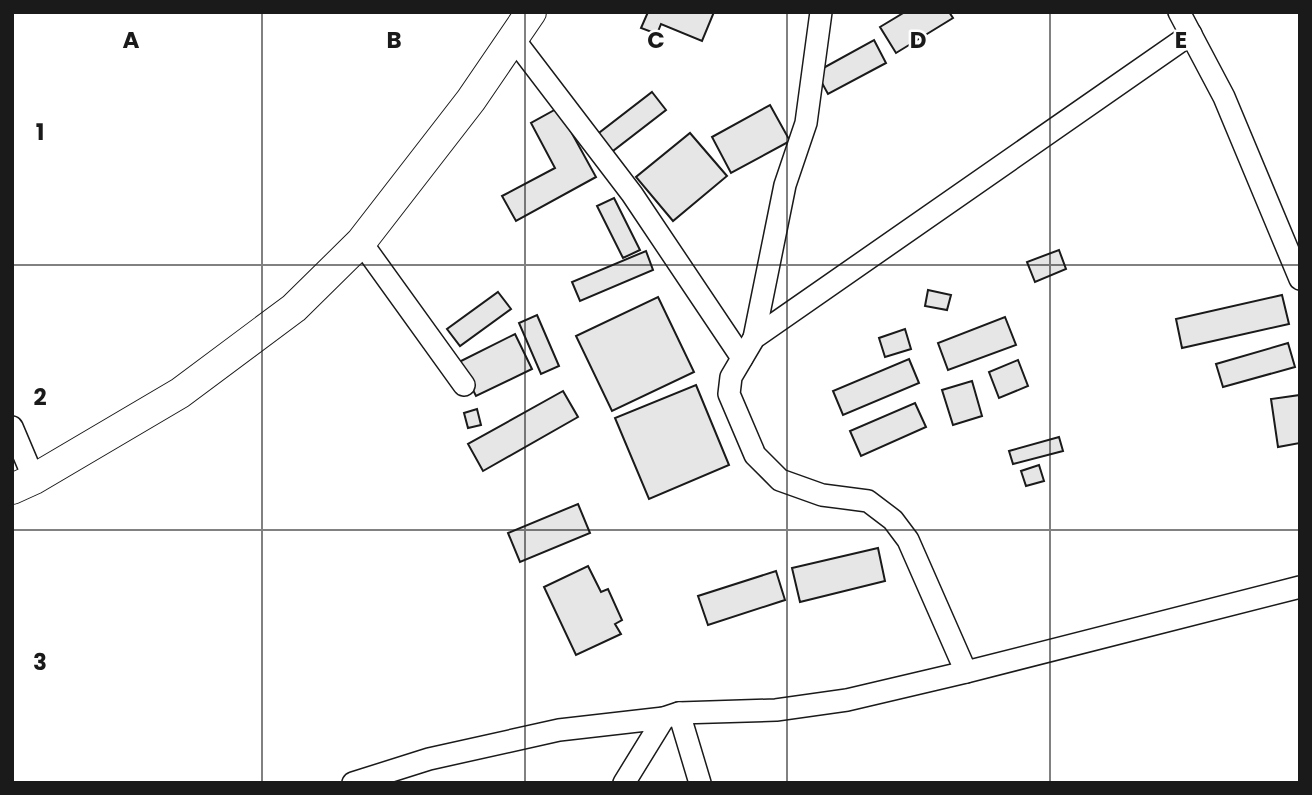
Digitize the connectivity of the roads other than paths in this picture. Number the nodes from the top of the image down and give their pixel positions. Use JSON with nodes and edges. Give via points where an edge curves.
{"nodes":[{"id":1,"x":531,"y":12,"type":"edge"},
{"id":2,"x":821,"y":12,"type":"edge"},
{"id":3,"x":1179,"y":12,"type":"edge"},
{"id":4,"x":1191,"y":34,"type":"junction"},
{"id":5,"x":513,"y":38,"type":"junction"},
{"id":6,"x":361,"y":242,"type":"junction"},
{"id":7,"x":1300,"y":279,"type":"edge"},
{"id":8,"x":754,"y":338,"type":"junction"},
{"id":9,"x":742,"y":358,"type":"junction"},
{"id":10,"x":464,"y":385,"type":"dead end"},
{"id":11,"x":12,"y":427,"type":"edge"},
{"id":12,"x":23,"y":484,"type":"edge"},
{"id":13,"x":1300,"y":587,"type":"edge"},
{"id":14,"x":966,"y":672,"type":"junction"},
{"id":15,"x":672,"y":716,"type":"junction"},
{"id":16,"x":353,"y":783,"type":"edge"},
{"id":17,"x":624,"y":783,"type":"edge"},
{"id":18,"x":700,"y":783,"type":"edge"}],
"edges":[{"from":1,"to":5,"type":"main road"},
{"from":2,"to":8,"type":"street","via":[[806,123],[785,185]]},
{"from":3,"to":4,"type":"street"},
{"from":4,"to":7,"type":"street","via":[[1224,97]]},
{"from":4,"to":8,"type":"street"},
{"from":5,"to":6,"type":"main road"},
{"from":5,"to":9,"type":"street","via":[[632,194]]},
{"from":6,"to":10,"type":"street"},
{"from":6,"to":12,"type":"main road","via":[[294,308],[180,394]]},
{"from":8,"to":9,"type":"street"},
{"from":9,"to":14,"type":"street","via":[[731,377],[729,394],[755,455],[780,480],[822,495],[868,501],[894,520],[908,540]]},
{"from":11,"to":12,"type":"street"},
{"from":13,"to":14,"type":"street"},
{"from":14,"to":15,"type":"street","via":[[847,700]]},
{"from":15,"to":16,"type":"street","via":[[559,730],[429,759]]},
{"from":15,"to":17,"type":"street"},
{"from":15,"to":18,"type":"street"}]}
